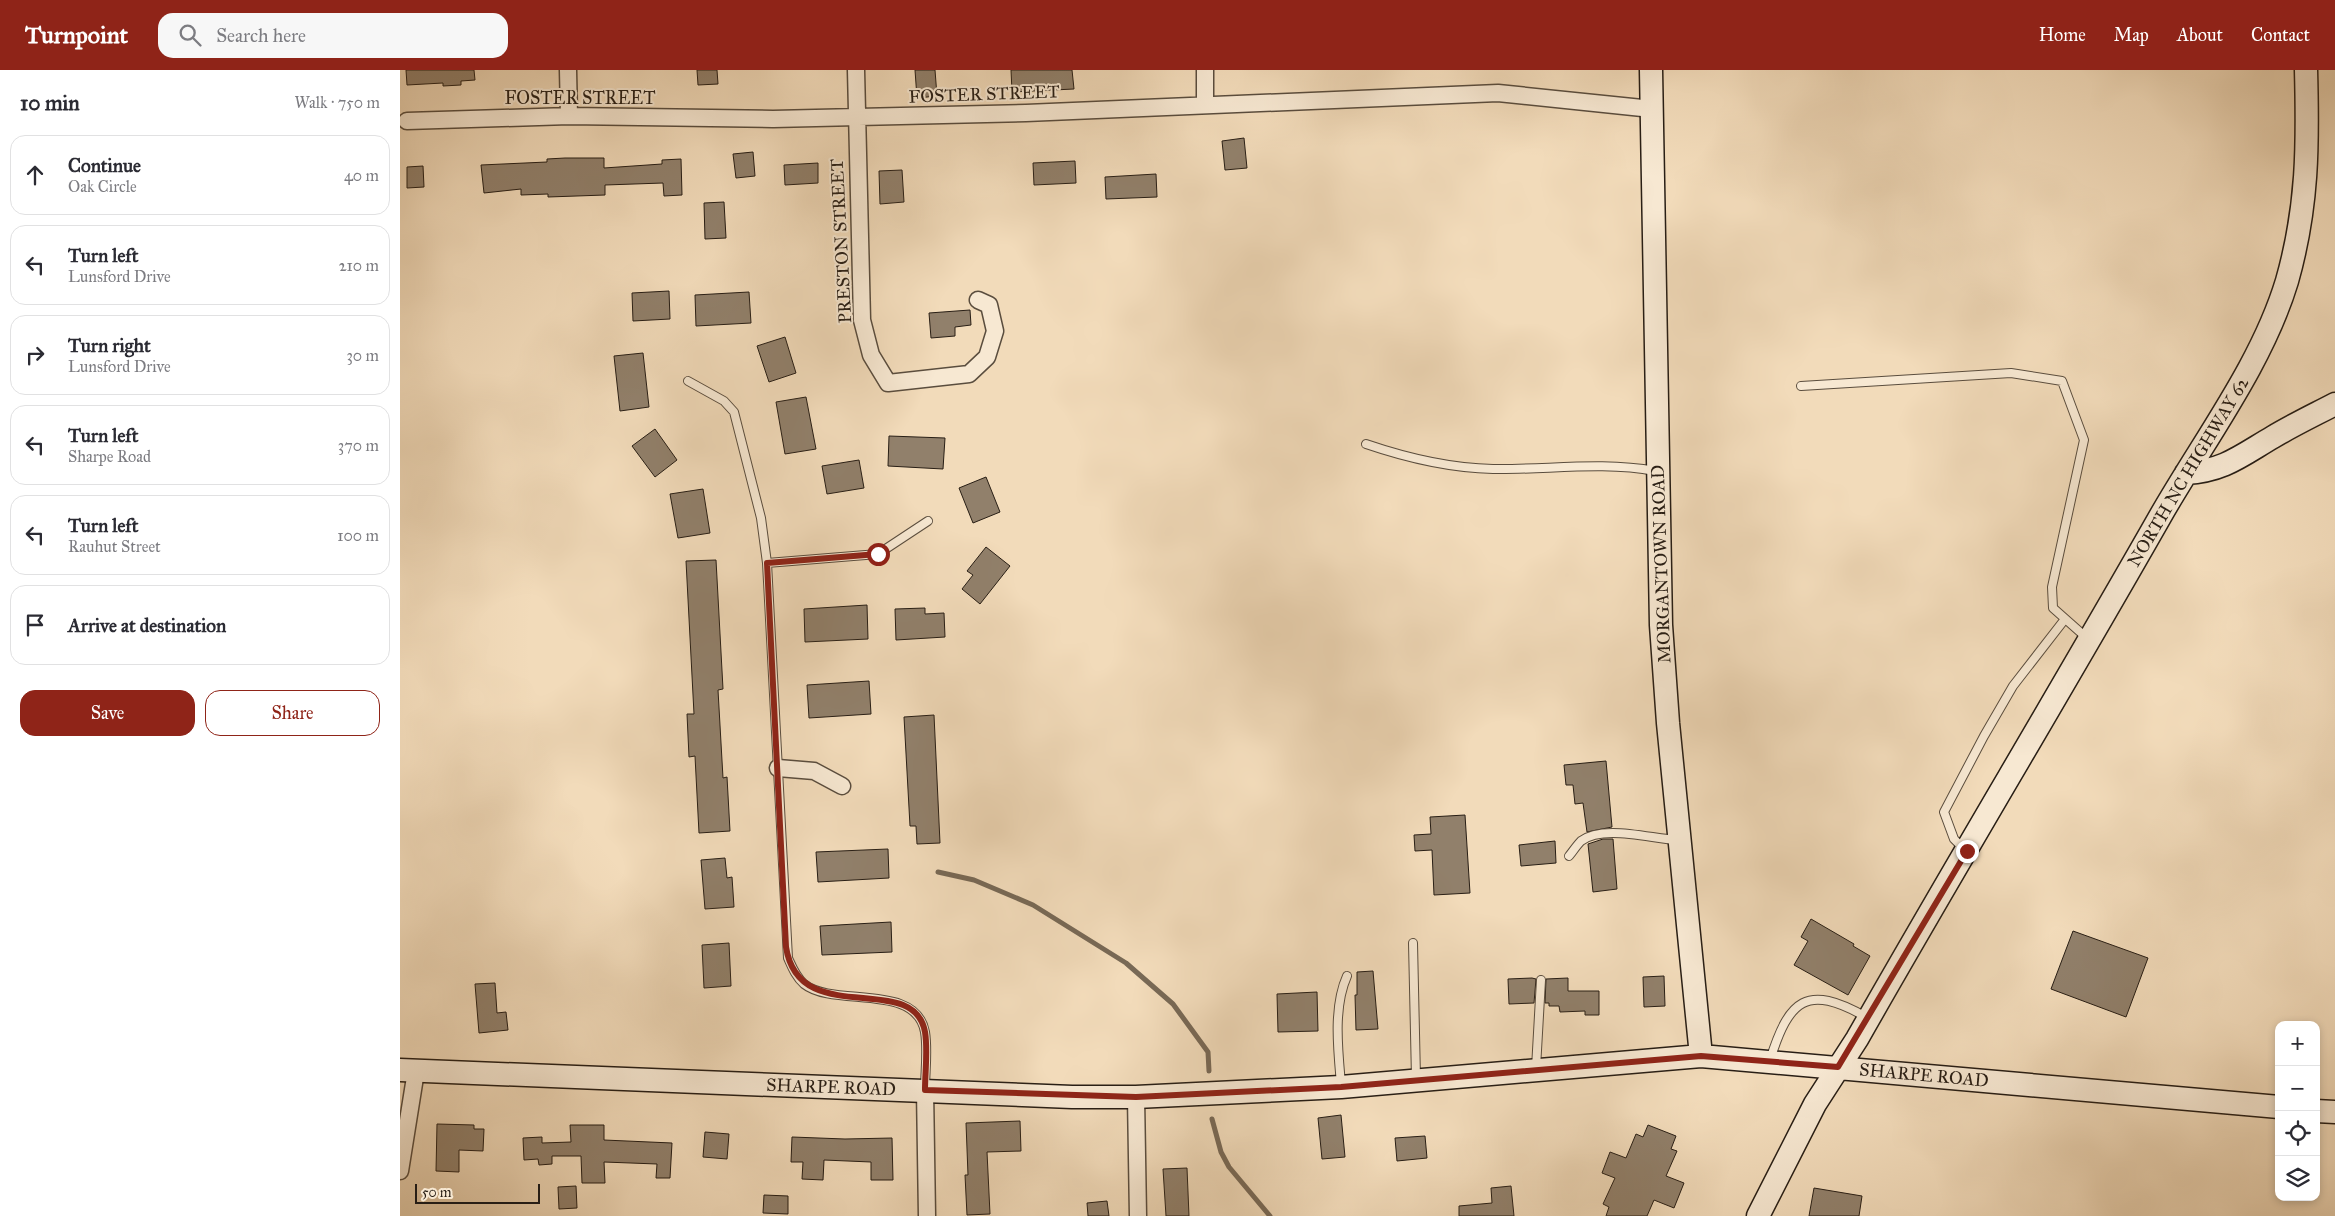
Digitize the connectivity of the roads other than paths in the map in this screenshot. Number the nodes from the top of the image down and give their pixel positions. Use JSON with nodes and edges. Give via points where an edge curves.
{"nodes":[{"id":1,"x":568,"y":70,"type":"edge"},
{"id":2,"x":856,"y":70,"type":"edge"},
{"id":3,"x":1205,"y":70,"type":"edge"},
{"id":4,"x":1651,"y":70,"type":"edge"},
{"id":5,"x":2306,"y":70,"type":"edge"},
{"id":6,"x":1205,"y":105,"type":"junction"},
{"id":7,"x":1652,"y":109,"type":"junction"},
{"id":8,"x":569,"y":116,"type":"junction"},
{"id":9,"x":856,"y":117,"type":"junction"},
{"id":10,"x":407,"y":121,"type":"dead end"},
{"id":11,"x":978,"y":300,"type":"dead end"},
{"id":12,"x":688,"y":381,"type":"dead end"},
{"id":13,"x":1801,"y":386,"type":"dead end"},
{"id":14,"x":2335,"y":404,"type":"edge"},
{"id":15,"x":1366,"y":444,"type":"dead end"},
{"id":16,"x":1657,"y":471,"type":"junction"},
{"id":17,"x":2186,"y":472,"type":"junction"},
{"id":18,"x":928,"y":521,"type":"dead end"},
{"id":19,"x":767,"y":563,"type":"junction"},
{"id":20,"x":2065,"y":619,"type":"junction"},
{"id":21,"x":2090,"y":641,"type":"junction"},
{"id":22,"x":778,"y":768,"type":"junction"},
{"id":23,"x":842,"y":786,"type":"dead end"},
{"id":24,"x":1680,"y":840,"type":"junction"},
{"id":25,"x":1969,"y":847,"type":"junction"},
{"id":26,"x":1569,"y":856,"type":"dead end"},
{"id":27,"x":1413,"y":943,"type":"dead end"},
{"id":28,"x":1348,"y":976,"type":"dead end"},
{"id":29,"x":1541,"y":980,"type":"dead end"},
{"id":30,"x":1868,"y":1019,"type":"junction"},
{"id":31,"x":1701,"y":1056,"type":"junction"},
{"id":32,"x":1770,"y":1062,"type":"junction"},
{"id":33,"x":1838,"y":1067,"type":"junction"},
{"id":34,"x":1536,"y":1070,"type":"junction"},
{"id":35,"x":408,"y":1071,"type":"edge"},
{"id":36,"x":1416,"y":1080,"type":"junction"},
{"id":37,"x":1341,"y":1087,"type":"junction"},
{"id":38,"x":925,"y":1090,"type":"junction"},
{"id":39,"x":1136,"y":1097,"type":"junction"},
{"id":40,"x":2275,"y":1107,"type":"edge"},
{"id":41,"x":2320,"y":1111,"type":"edge"},
{"id":42,"x":2335,"y":1112,"type":"edge"},
{"id":43,"x":400,"y":1171,"type":"edge"},
{"id":44,"x":927,"y":1216,"type":"edge"},
{"id":45,"x":1138,"y":1216,"type":"edge"},
{"id":46,"x":1758,"y":1216,"type":"edge"}],
"edges":[{"from":1,"to":8,"type":"street"},
{"from":2,"to":9,"type":"street","name":"PRESTON STREET"},
{"from":3,"to":6,"type":"street"},
{"from":4,"to":7,"type":"street","name":"MORGANTOWN ROAD"},
{"from":5,"to":17,"type":"street","name":"NORTH NC HIGHWAY 62","via":[[2308,152],[2305,198],[2298,241],[2286,283],[2252,364]]},
{"from":6,"to":7,"type":"street","name":"FOSTER STREET","via":[[1498,93]]},
{"from":6,"to":9,"type":"street","name":"FOSTER STREET"},
{"from":7,"to":16,"type":"street","name":"MORGANTOWN ROAD"},
{"from":8,"to":9,"type":"street","name":"FOSTER STREET"},
{"from":8,"to":10,"type":"street","name":"FOSTER STREET"},
{"from":9,"to":11,"type":"street","name":"PRESTON STREET","via":[[862,320],[871,355],[888,383],[969,374],[987,357],[995,331],[989,305]]},
{"from":12,"to":19,"type":"lane","via":[[724,401],[734,412],[761,518]]},
{"from":13,"to":20,"type":"lane","via":[[2010,373],[2062,382],[2084,440],[2052,588],[2053,608]]},
{"from":14,"to":17,"type":"street","via":[[2228,464],[2213,470]]},
{"from":15,"to":16,"type":"lane","via":[[1398,456],[1462,468],[1630,466]]},
{"from":16,"to":24,"type":"street","name":"MORGANTOWN ROAD","via":[[1661,625]]},
{"from":17,"to":21,"type":"street","name":"NORTH NC HIGHWAY 62"},
{"from":18,"to":19,"type":"lane","via":[[878,554]]},
{"from":19,"to":22,"type":"lane"},
{"from":20,"to":21,"type":"lane"},
{"from":20,"to":25,"type":"lane","via":[[2013,686],[1944,812],[1954,839]]},
{"from":21,"to":25,"type":"street","name":"NORTH NC HIGHWAY 62"},
{"from":22,"to":23,"type":"street","via":[[814,772]]},
{"from":22,"to":38,"type":"lane","via":[[786,947],[794,972],[804,984],[818,991],[892,1002],[911,1010],[925,1032]]},
{"from":24,"to":26,"type":"lane","via":[[1621,833],[1590,836],[1580,842]]},
{"from":24,"to":31,"type":"street","name":"MORGANTOWN ROAD"},
{"from":25,"to":30,"type":"street","name":"NORTH NC HIGHWAY 62"},
{"from":27,"to":36,"type":"lane"},
{"from":28,"to":37,"type":"lane","via":[[1340,991]]},
{"from":29,"to":34,"type":"lane"},
{"from":30,"to":32,"type":"lane","via":[[1847,1007],[1813,998],[1798,1004],[1780,1030]]},
{"from":30,"to":33,"type":"street","name":"NORTH NC HIGHWAY 62"},
{"from":31,"to":32,"type":"street","name":"SHARPE ROAD"},
{"from":31,"to":34,"type":"street","name":"SHARPE ROAD"},
{"from":32,"to":33,"type":"street","name":"SHARPE ROAD"},
{"from":33,"to":40,"type":"street","name":"SHARPE ROAD"},
{"from":33,"to":46,"type":"street","name":"NORTH NC HIGHWAY 62","via":[[1815,1104]]},
{"from":34,"to":36,"type":"street","name":"SHARPE ROAD"},
{"from":35,"to":38,"type":"street","name":"SHARPE ROAD"},
{"from":35,"to":43,"type":"street"},
{"from":36,"to":37,"type":"street","name":"SHARPE ROAD"},
{"from":37,"to":39,"type":"street","name":"SHARPE ROAD"},
{"from":38,"to":39,"type":"street","name":"SHARPE ROAD"},
{"from":38,"to":44,"type":"street"},
{"from":39,"to":45,"type":"street"},
{"from":41,"to":42,"type":"street"}]}
